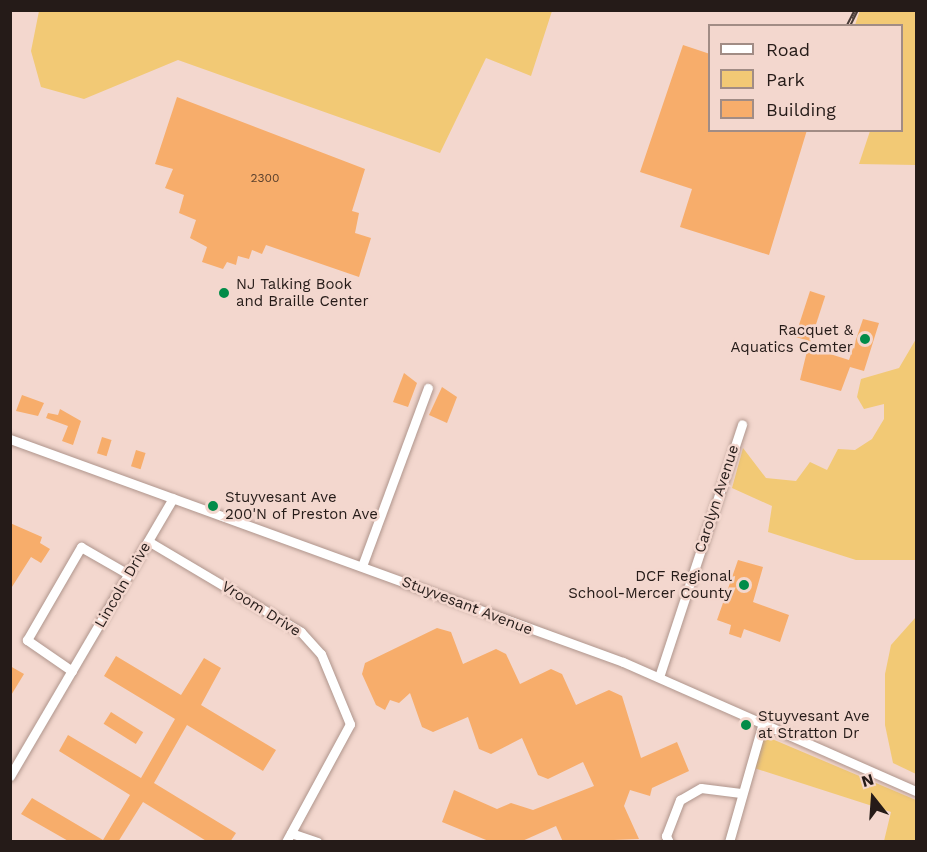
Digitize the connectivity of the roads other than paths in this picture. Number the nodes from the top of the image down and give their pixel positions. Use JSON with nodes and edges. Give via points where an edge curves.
{"nodes":[{"id":1,"x":428,"y":388,"type":"dead end"},
{"id":2,"x":742,"y":424,"type":"dead end"},
{"id":3,"x":10,"y":439,"type":"edge"},
{"id":4,"x":173,"y":498,"type":"junction"},
{"id":5,"x":148,"y":541,"type":"junction"},
{"id":6,"x":362,"y":566,"type":"junction"},
{"id":7,"x":128,"y":574,"type":"junction"},
{"id":8,"x":72,"y":671,"type":"junction"},
{"id":9,"x":658,"y":677,"type":"junction"},
{"id":10,"x":763,"y":723,"type":"junction"},
{"id":11,"x":10,"y":776,"type":"edge"},
{"id":12,"x":916,"y":791,"type":"edge"},
{"id":13,"x":741,"y":793,"type":"junction"},
{"id":14,"x":288,"y":837,"type":"edge"},
{"id":15,"x":316,"y":842,"type":"edge"},
{"id":16,"x":669,"y":842,"type":"edge"},
{"id":17,"x":729,"y":842,"type":"edge"}],
"edges":[{"from":1,"to":6,"type":"street"},
{"from":2,"to":9,"type":"street","name":"Carolyn Avenue"},
{"from":3,"to":4,"type":"street","name":"Stuyvesant Avenue"},
{"from":4,"to":5,"type":"street","name":"Lincoln Drive"},
{"from":4,"to":6,"type":"street","name":"Stuyvesant Avenue"},
{"from":5,"to":7,"type":"street","name":"Lincoln Drive"},
{"from":5,"to":14,"type":"street","name":"Vroom Drive","via":[[301,632],[321,654],[350,724]]},
{"from":6,"to":9,"type":"street","name":"Stuyvesant Avenue"},
{"from":7,"to":8,"type":"street","name":"Lincoln Drive"},
{"from":7,"to":8,"type":"street","via":[[81,547],[27,640]]},
{"from":8,"to":11,"type":"street","name":"Lincoln Drive"},
{"from":9,"to":10,"type":"street","name":"Stuyvesant Avenue"},
{"from":10,"to":12,"type":"street","name":"Stuyvesant Avenue"},
{"from":10,"to":13,"type":"street"},
{"from":13,"to":16,"type":"street","via":[[701,788],[680,800],[666,837]]},
{"from":13,"to":17,"type":"street"},
{"from":14,"to":15,"type":"street"}]}
